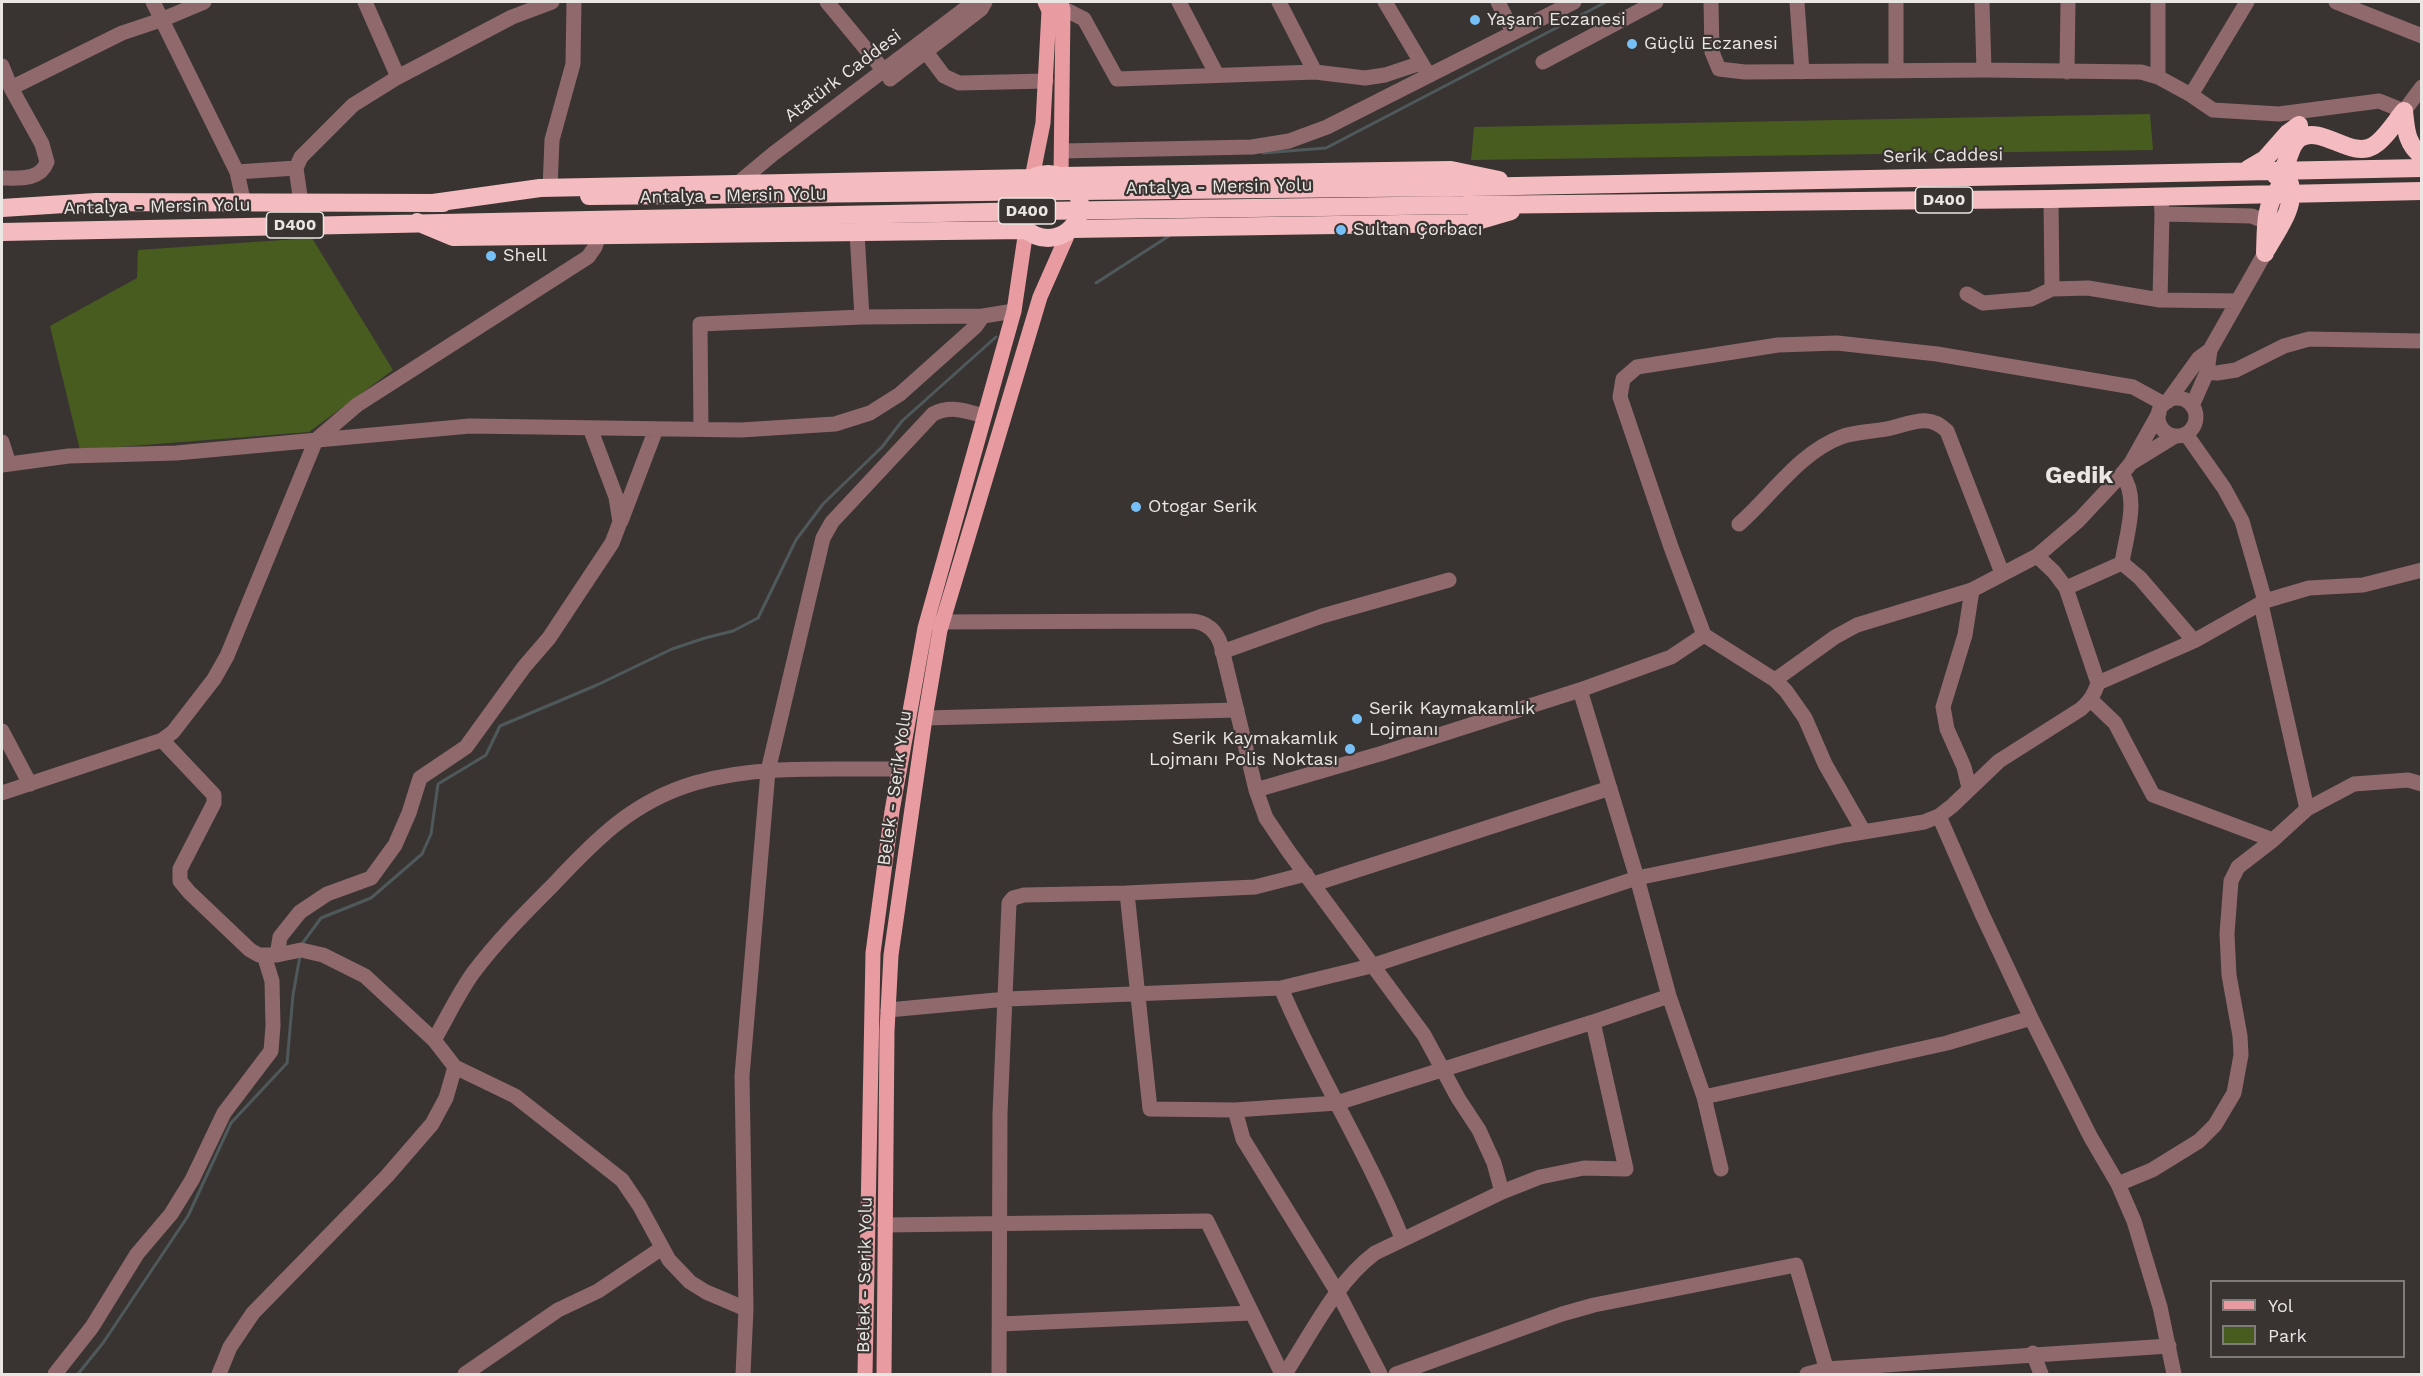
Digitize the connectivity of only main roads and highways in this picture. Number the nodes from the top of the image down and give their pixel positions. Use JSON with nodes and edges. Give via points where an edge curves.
{"nodes":[{"id":1,"x":1054,"y":6,"type":"edge"},
{"id":2,"x":2404,"y":111,"type":"junction"},
{"id":3,"x":2279,"y":143,"type":"junction"},
{"id":4,"x":2421,"y":156,"type":"edge"},
{"id":5,"x":2421,"y":170,"type":"edge"},
{"id":6,"x":2244,"y":171,"type":"junction"},
{"id":7,"x":1061,"y":176,"type":"junction"},
{"id":8,"x":1032,"y":178,"type":"junction"},
{"id":9,"x":2280,"y":182,"type":"junction"},
{"id":10,"x":2421,"y":191,"type":"edge"},
{"id":11,"x":2328,"y":193,"type":"junction"},
{"id":12,"x":1531,"y":195,"type":"junction"},
{"id":13,"x":1466,"y":196,"type":"junction"},
{"id":14,"x":2111,"y":197,"type":"junction"},
{"id":15,"x":432,"y":203,"type":"junction"},
{"id":16,"x":2,"y":208,"type":"edge"},
{"id":17,"x":594,"y":228,"type":"junction"},
{"id":18,"x":1070,"y":229,"type":"junction"},
{"id":19,"x":1026,"y":230,"type":"junction"},
{"id":20,"x":2,"y":232,"type":"edge"},
{"id":21,"x":2265,"y":253,"type":"junction"},
{"id":22,"x":865,"y":1374,"type":"edge"},
{"id":23,"x":884,"y":1374,"type":"edge"}],
"edges":[{"from":1,"to":7,"type":"main road"},
{"from":1,"to":8,"type":"main road","via":[[1043,123]]},
{"from":2,"to":3,"type":"highway","via":[[2360,138],[2312,123],[2296,126]]},
{"from":2,"to":4,"type":"highway","via":[[2407,138]]},
{"from":2,"to":9,"type":"highway","via":[[2372,146],[2362,149],[2313,135],[2300,138],[2293,146]]},
{"from":3,"to":6,"type":"highway","via":[[2265,159]]},
{"from":3,"to":9,"type":"highway","via":[[2272,159]]},
{"from":5,"to":9,"type":"highway","name":"Serik Caddesi","number":"D400"},
{"from":6,"to":9,"type":"highway","name":"Serik Caddesi","number":"D400"},
{"from":6,"to":12,"type":"highway","name":"Serik Caddesi","number":"D400"},
{"from":7,"to":8,"type":"highway","via":[[1041,174]]},
{"from":7,"to":12,"type":"highway","via":[[1451,170]]},
{"from":7,"to":18,"type":"highway","via":[[1073,186],[1080,200],[1079,216]]},
{"from":8,"to":15,"type":"highway","via":[[550,188]]},
{"from":8,"to":19,"type":"highway","via":[[1018,193],[1016,202]]},
{"from":9,"to":11,"type":"highway","name":"Serik Caddesi","number":"D400"},
{"from":9,"to":14,"type":"highway","via":[[2141,189]]},
{"from":9,"to":14,"type":"highway","name":"Serik Caddesi","number":"D400","via":[[2161,206]]},
{"from":9,"to":21,"type":"highway","via":[[2266,222]]},
{"from":9,"to":21,"type":"highway","via":[[2289,209]]},
{"from":10,"to":11,"type":"highway","name":"Serik Caddesi","number":"D400"},
{"from":11,"to":21,"type":"highway","via":[[2297,207],[2276,244]]},
{"from":12,"to":13,"type":"highway","name":"Serik Caddesi","number":"D400"},
{"from":12,"to":14,"type":"highway","name":"Serik Caddesi","number":"D400"},
{"from":12,"to":18,"type":"highway","via":[[1470,223]]},
{"from":13,"to":15,"type":"highway","name":"Antalya - Mersin Yolu","number":"D400","bridge":true,"via":[[589,196]]},
{"from":13,"to":17,"type":"highway","name":"Antalya - Mersin Yolu","number":"D400","bridge":true},
{"from":15,"to":16,"type":"highway","name":"Antalya - Mersin Yolu","number":"D400","via":[[96,202]]},
{"from":17,"to":19,"type":"highway","via":[[857,233]]},
{"from":17,"to":20,"type":"highway","name":"Antalya - Mersin Yolu","number":"D400","via":[[417,222]]},
{"from":18,"to":19,"type":"highway","via":[[1063,235],[1044,238]]},
{"from":18,"to":23,"type":"main road","name":"Belek - Serik Yolu","via":[[1040,297],[942,622],[925,718],[891,955]]},
{"from":19,"to":22,"type":"main road","name":"Belek - Serik Yolu","via":[[1014,311],[926,622],[899,769],[873,953]]}]}
